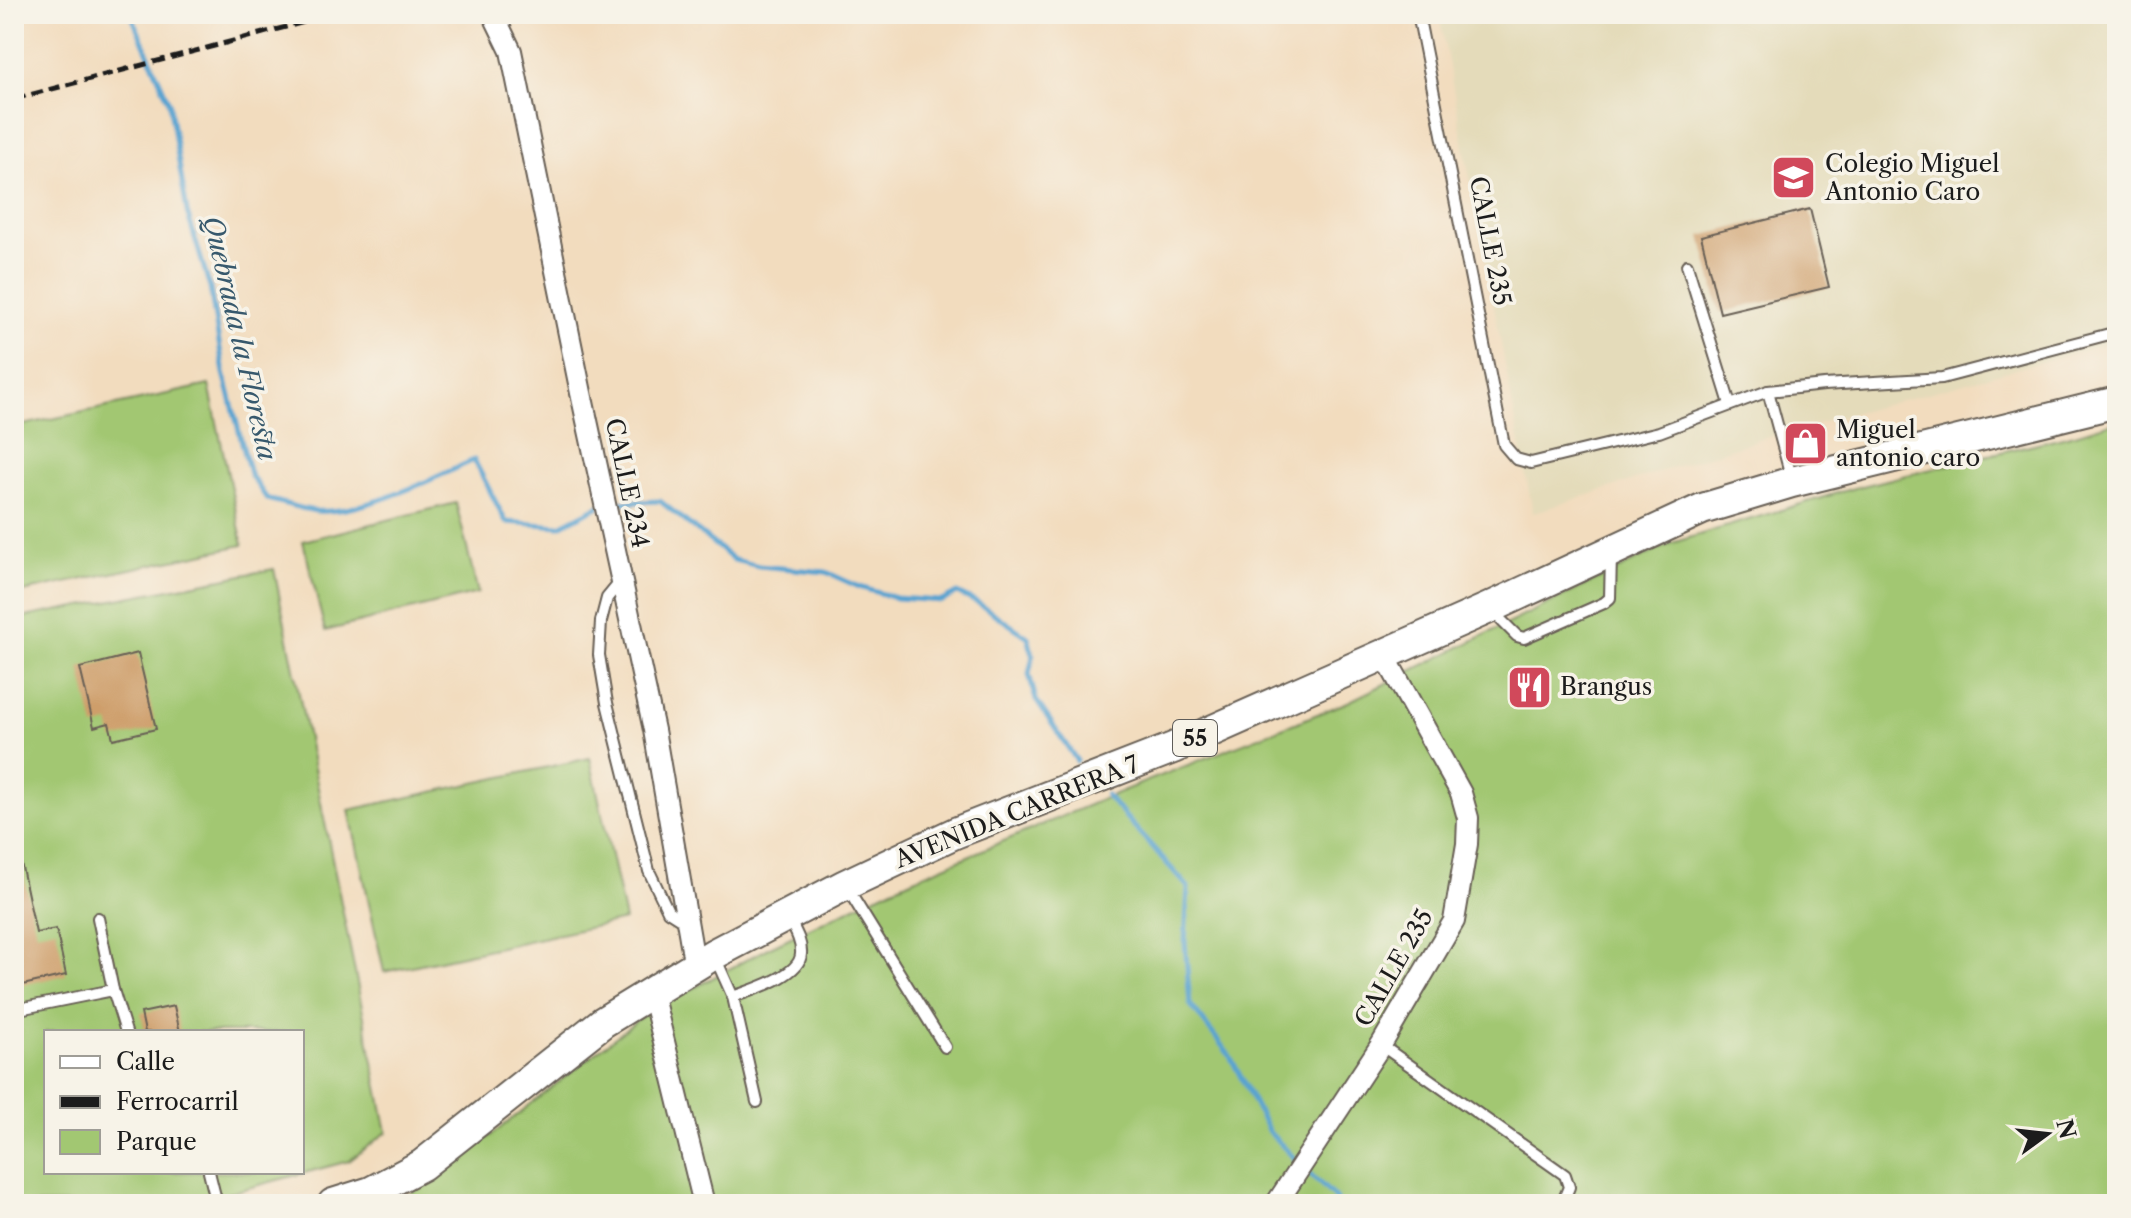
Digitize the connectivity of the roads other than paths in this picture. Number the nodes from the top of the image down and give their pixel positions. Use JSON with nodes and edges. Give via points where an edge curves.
{"nodes":[{"id":1,"x":493,"y":14,"type":"edge"},
{"id":2,"x":1418,"y":14,"type":"edge"},
{"id":3,"x":1687,"y":265,"type":"dead end"},
{"id":4,"x":2117,"y":332,"type":"edge"},
{"id":5,"x":1768,"y":391,"type":"junction"},
{"id":6,"x":2117,"y":402,"type":"edge"},
{"id":7,"x":1730,"y":404,"type":"junction"},
{"id":8,"x":1792,"y":482,"type":"junction"},
{"id":9,"x":1611,"y":550,"type":"junction"},
{"id":10,"x":622,"y":580,"type":"junction"},
{"id":11,"x":1489,"y":608,"type":"junction"},
{"id":12,"x":1383,"y":653,"type":"junction"},
{"id":13,"x":845,"y":885,"type":"junction"},
{"id":14,"x":787,"y":916,"type":"junction"},
{"id":15,"x":98,"y":918,"type":"dead end"},
{"id":16,"x":687,"y":924,"type":"junction"},
{"id":17,"x":704,"y":961,"type":"junction"},
{"id":18,"x":113,"y":990,"type":"junction"},
{"id":19,"x":652,"y":993,"type":"junction"},
{"id":20,"x":733,"y":997,"type":"junction"},
{"id":21,"x":14,"y":1010,"type":"edge"},
{"id":22,"x":125,"y":1030,"type":"edge"},
{"id":23,"x":1381,"y":1045,"type":"junction"},
{"id":24,"x":945,"y":1047,"type":"dead end"},
{"id":25,"x":757,"y":1102,"type":"dead end"},
{"id":26,"x":210,"y":1174,"type":"edge"},
{"id":27,"x":217,"y":1204,"type":"edge"},
{"id":28,"x":333,"y":1204,"type":"edge"},
{"id":29,"x":704,"y":1204,"type":"edge"},
{"id":30,"x":1276,"y":1204,"type":"edge"},
{"id":31,"x":1562,"y":1204,"type":"edge"}],
"edges":[{"from":1,"to":10,"type":"street","name":"CALLE 234","via":[[511,51]]},
{"from":2,"to":7,"type":"lane","name":"CALLE 235","via":[[1504,445],[1516,459],[1531,463],[1659,432]]},
{"from":3,"to":7,"type":"lane"},
{"from":4,"to":5,"type":"lane","via":[[1942,378]]},
{"from":5,"to":7,"type":"lane"},
{"from":5,"to":8,"type":"lane"},
{"from":6,"to":8,"type":"main road","name":"AVENIDA CARRERA 7","number":"55"},
{"from":8,"to":9,"type":"main road","name":"AVENIDA CARRERA 7","number":"55","via":[[1702,509]]},
{"from":9,"to":11,"type":"main road","name":"AVENIDA CARRERA 7","number":"55"},
{"from":9,"to":11,"type":"lane","via":[[1610,598],[1604,603],[1524,638]]},
{"from":10,"to":16,"type":"street","name":"CALLE 234"},
{"from":10,"to":16,"type":"lane","via":[[607,598],[601,621],[599,655],[607,703],[649,871],[668,911]]},
{"from":11,"to":12,"type":"main road","name":"AVENIDA CARRERA 7","number":"55"},
{"from":12,"to":13,"type":"main road","name":"AVENIDA CARRERA 7","number":"55","via":[[1173,748],[955,833]]},
{"from":12,"to":23,"type":"street","name":"CALLE 235","via":[[1461,793],[1468,818],[1454,921]]},
{"from":13,"to":14,"type":"main road","name":"AVENIDA CARRERA 7","number":"55"},
{"from":13,"to":24,"type":"lane"},
{"from":14,"to":17,"type":"main road","name":"AVENIDA CARRERA 7","number":"55"},
{"from":14,"to":20,"type":"lane","via":[[800,942],[802,957],[796,967]]},
{"from":15,"to":18,"type":"lane"},
{"from":16,"to":17,"type":"street","name":"CALLE 234"},
{"from":17,"to":19,"type":"main road","name":"AVENIDA CARRERA 7","number":"55"},
{"from":17,"to":20,"type":"lane"},
{"from":18,"to":21,"type":"lane"},
{"from":18,"to":22,"type":"lane"},
{"from":19,"to":28,"type":"main road","name":"AVENIDA CARRERA 7","number":"55","via":[[603,1022],[422,1165],[371,1192]]},
{"from":19,"to":29,"type":"street"},
{"from":20,"to":25,"type":"lane"},
{"from":23,"to":30,"type":"street","name":"CALLE 235"},
{"from":23,"to":31,"type":"lane","via":[[1565,1175],[1569,1187]]},
{"from":26,"to":27,"type":"lane"}]}
